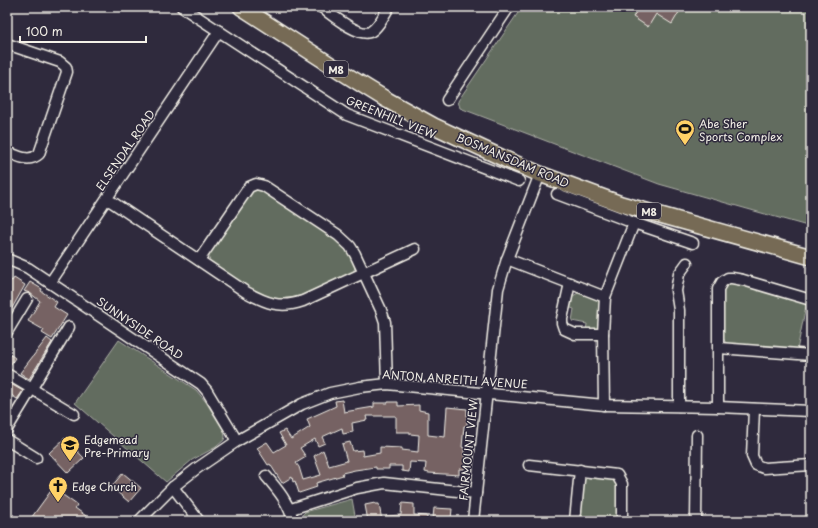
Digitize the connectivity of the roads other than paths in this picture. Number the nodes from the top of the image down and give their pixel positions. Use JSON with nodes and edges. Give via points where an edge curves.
{"nodes":[{"id":1,"x":182,"y":7,"type":"edge"},
{"id":2,"x":241,"y":7,"type":"edge"},
{"id":3,"x":321,"y":7,"type":"edge"},
{"id":4,"x":389,"y":7,"type":"edge"},
{"id":5,"x":509,"y":7,"type":"edge"},
{"id":6,"x":219,"y":31,"type":"junction"},
{"id":7,"x":7,"y":44,"type":"edge"},
{"id":8,"x":447,"y":100,"type":"dead end"},
{"id":9,"x":7,"y":152,"type":"edge"},
{"id":10,"x":540,"y":174,"type":"junction"},
{"id":11,"x":519,"y":181,"type":"dead end"},
{"id":12,"x":557,"y":194,"type":"dead end"},
{"id":13,"x":106,"y":200,"type":"junction"},
{"id":14,"x":634,"y":223,"type":"junction"},
{"id":15,"x":693,"y":243,"type":"dead end"},
{"id":16,"x":415,"y":249,"type":"dead end"},
{"id":17,"x":811,"y":257,"type":"edge"},
{"id":18,"x":7,"y":259,"type":"edge"},
{"id":19,"x":199,"y":260,"type":"junction"},
{"id":20,"x":507,"y":260,"type":"junction"},
{"id":21,"x":686,"y":262,"type":"dead end"},
{"id":22,"x":364,"y":273,"type":"junction"},
{"id":23,"x":50,"y":283,"type":"junction"},
{"id":24,"x":570,"y":284,"type":"junction"},
{"id":25,"x":605,"y":297,"type":"junction"},
{"id":26,"x":27,"y":299,"type":"dead end"},
{"id":27,"x":811,"y":300,"type":"edge"},
{"id":28,"x":69,"y":327,"type":"dead end"},
{"id":29,"x":7,"y":332,"type":"edge"},
{"id":30,"x":603,"y":334,"type":"junction"},
{"id":31,"x":719,"y":348,"type":"junction"},
{"id":32,"x":811,"y":355,"type":"edge"},
{"id":33,"x":7,"y":374,"type":"edge"},
{"id":34,"x":387,"y":384,"type":"junction"},
{"id":35,"x":31,"y":389,"type":"junction"},
{"id":36,"x":486,"y":394,"type":"junction"},
{"id":37,"x":604,"y":405,"type":"junction"},
{"id":38,"x":679,"y":406,"type":"junction"},
{"id":39,"x":718,"y":407,"type":"junction"},
{"id":40,"x":754,"y":409,"type":"junction"},
{"id":41,"x":811,"y":411,"type":"edge"},
{"id":42,"x":74,"y":414,"type":"dead end"},
{"id":43,"x":7,"y":429,"type":"edge"},
{"id":44,"x":697,"y":435,"type":"dead end"},
{"id":45,"x":7,"y":440,"type":"edge"},
{"id":46,"x":237,"y":441,"type":"junction"},
{"id":47,"x":36,"y":458,"type":"dead end"},
{"id":48,"x":529,"y":465,"type":"dead end"},
{"id":49,"x":811,"y":466,"type":"edge"},
{"id":50,"x":580,"y":470,"type":"junction"},
{"id":51,"x":266,"y":476,"type":"dead end"},
{"id":52,"x":174,"y":487,"type":"junction"},
{"id":53,"x":476,"y":493,"type":"junction"},
{"id":54,"x":290,"y":509,"type":"junction"},
{"id":55,"x":7,"y":518,"type":"edge"},
{"id":56,"x":11,"y":521,"type":"edge"},
{"id":57,"x":139,"y":521,"type":"edge"},
{"id":58,"x":199,"y":521,"type":"edge"},
{"id":59,"x":293,"y":521,"type":"edge"},
{"id":60,"x":473,"y":521,"type":"edge"},
{"id":61,"x":575,"y":521,"type":"edge"},
{"id":62,"x":622,"y":521,"type":"edge"},
{"id":63,"x":696,"y":521,"type":"edge"}],
"edges":[{"from":1,"to":6,"type":"street","name":"GREENHILL VIEW"},
{"from":2,"to":10,"type":"main road","name":"BOSMANSDAM ROAD","number":"M8","via":[[387,100],[434,126]]},
{"from":3,"to":4,"type":"street","via":[[357,32],[365,33],[376,27]]},
{"from":5,"to":8,"type":"street"},
{"from":6,"to":11,"type":"street","name":"GREENHILL VIEW","via":[[347,115]]},
{"from":6,"to":13,"type":"street","name":"ELSENDAL ROAD"},
{"from":7,"to":9,"type":"street","via":[[60,62],[67,69],[41,151],[37,156],[27,159]]},
{"from":10,"to":17,"type":"main road","name":"BOSMANSDAM ROAD","number":"M8","via":[[621,204]]},
{"from":10,"to":20,"type":"street","name":"FAIRMOUNT VIEW"},
{"from":12,"to":14,"type":"street"},
{"from":13,"to":19,"type":"street"},
{"from":13,"to":23,"type":"street","name":"ELSENDAL ROAD"},
{"from":14,"to":15,"type":"street"},
{"from":14,"to":25,"type":"street"},
{"from":16,"to":22,"type":"street"},
{"from":18,"to":23,"type":"street","name":"SUNNYSIDE ROAD","via":[[28,268]]},
{"from":19,"to":22,"type":"street","via":[[258,299],[283,305],[293,304]]},
{"from":19,"to":22,"type":"street","via":[[246,189],[259,184],[345,240]]},
{"from":20,"to":24,"type":"street"},
{"from":20,"to":36,"type":"street","name":"FAIRMOUNT VIEW","via":[[498,289]]},
{"from":21,"to":38,"type":"street","via":[[676,292],[679,310]]},
{"from":22,"to":34,"type":"street","via":[[385,322]]},
{"from":23,"to":46,"type":"street","name":"SUNNYSIDE ROAD","via":[[201,384]]},
{"from":24,"to":25,"type":"street"},
{"from":24,"to":30,"type":"street","via":[[562,319],[564,329],[574,334]]},
{"from":25,"to":30,"type":"street"},
{"from":26,"to":29,"type":"street"},
{"from":27,"to":31,"type":"street","via":[[743,280],[725,280],[718,289]]},
{"from":28,"to":35,"type":"street"},
{"from":30,"to":37,"type":"street"},
{"from":31,"to":32,"type":"street"},
{"from":31,"to":39,"type":"street"},
{"from":33,"to":35,"type":"street"},
{"from":34,"to":36,"type":"street","name":"ANTON ANREITH AVENUE"},
{"from":34,"to":46,"type":"street","name":"ANTON ANREITH AVENUE","via":[[330,393],[302,404]]},
{"from":35,"to":42,"type":"street"},
{"from":35,"to":43,"type":"street"},
{"from":36,"to":37,"type":"street","name":"ANTON ANREITH AVENUE"},
{"from":36,"to":53,"type":"street","name":"FAIRMOUNT VIEW"},
{"from":37,"to":38,"type":"street","name":"ANTON ANREITH AVENUE"},
{"from":38,"to":39,"type":"street","name":"ANTON ANREITH AVENUE"},
{"from":39,"to":40,"type":"street","name":"ANTON ANREITH AVENUE"},
{"from":40,"to":41,"type":"street","name":"ANTON ANREITH AVENUE"},
{"from":40,"to":49,"type":"street","via":[[752,456],[756,465],[764,468]]},
{"from":44,"to":63,"type":"street"},
{"from":45,"to":47,"type":"street"},
{"from":46,"to":52,"type":"street","name":"ANTON ANREITH AVENUE"},
{"from":48,"to":50,"type":"street"},
{"from":50,"to":61,"type":"street"},
{"from":50,"to":62,"type":"street","via":[[614,474],[619,477],[622,484]]},
{"from":51,"to":54,"type":"street"},
{"from":52,"to":57,"type":"street","name":"ANTON ANREITH AVENUE"},
{"from":52,"to":58,"type":"street"},
{"from":53,"to":54,"type":"street","via":[[384,483],[357,488]]},
{"from":53,"to":60,"type":"street","name":"FAIRMOUNT VIEW"},
{"from":54,"to":59,"type":"street"},
{"from":55,"to":56,"type":"street"}]}
